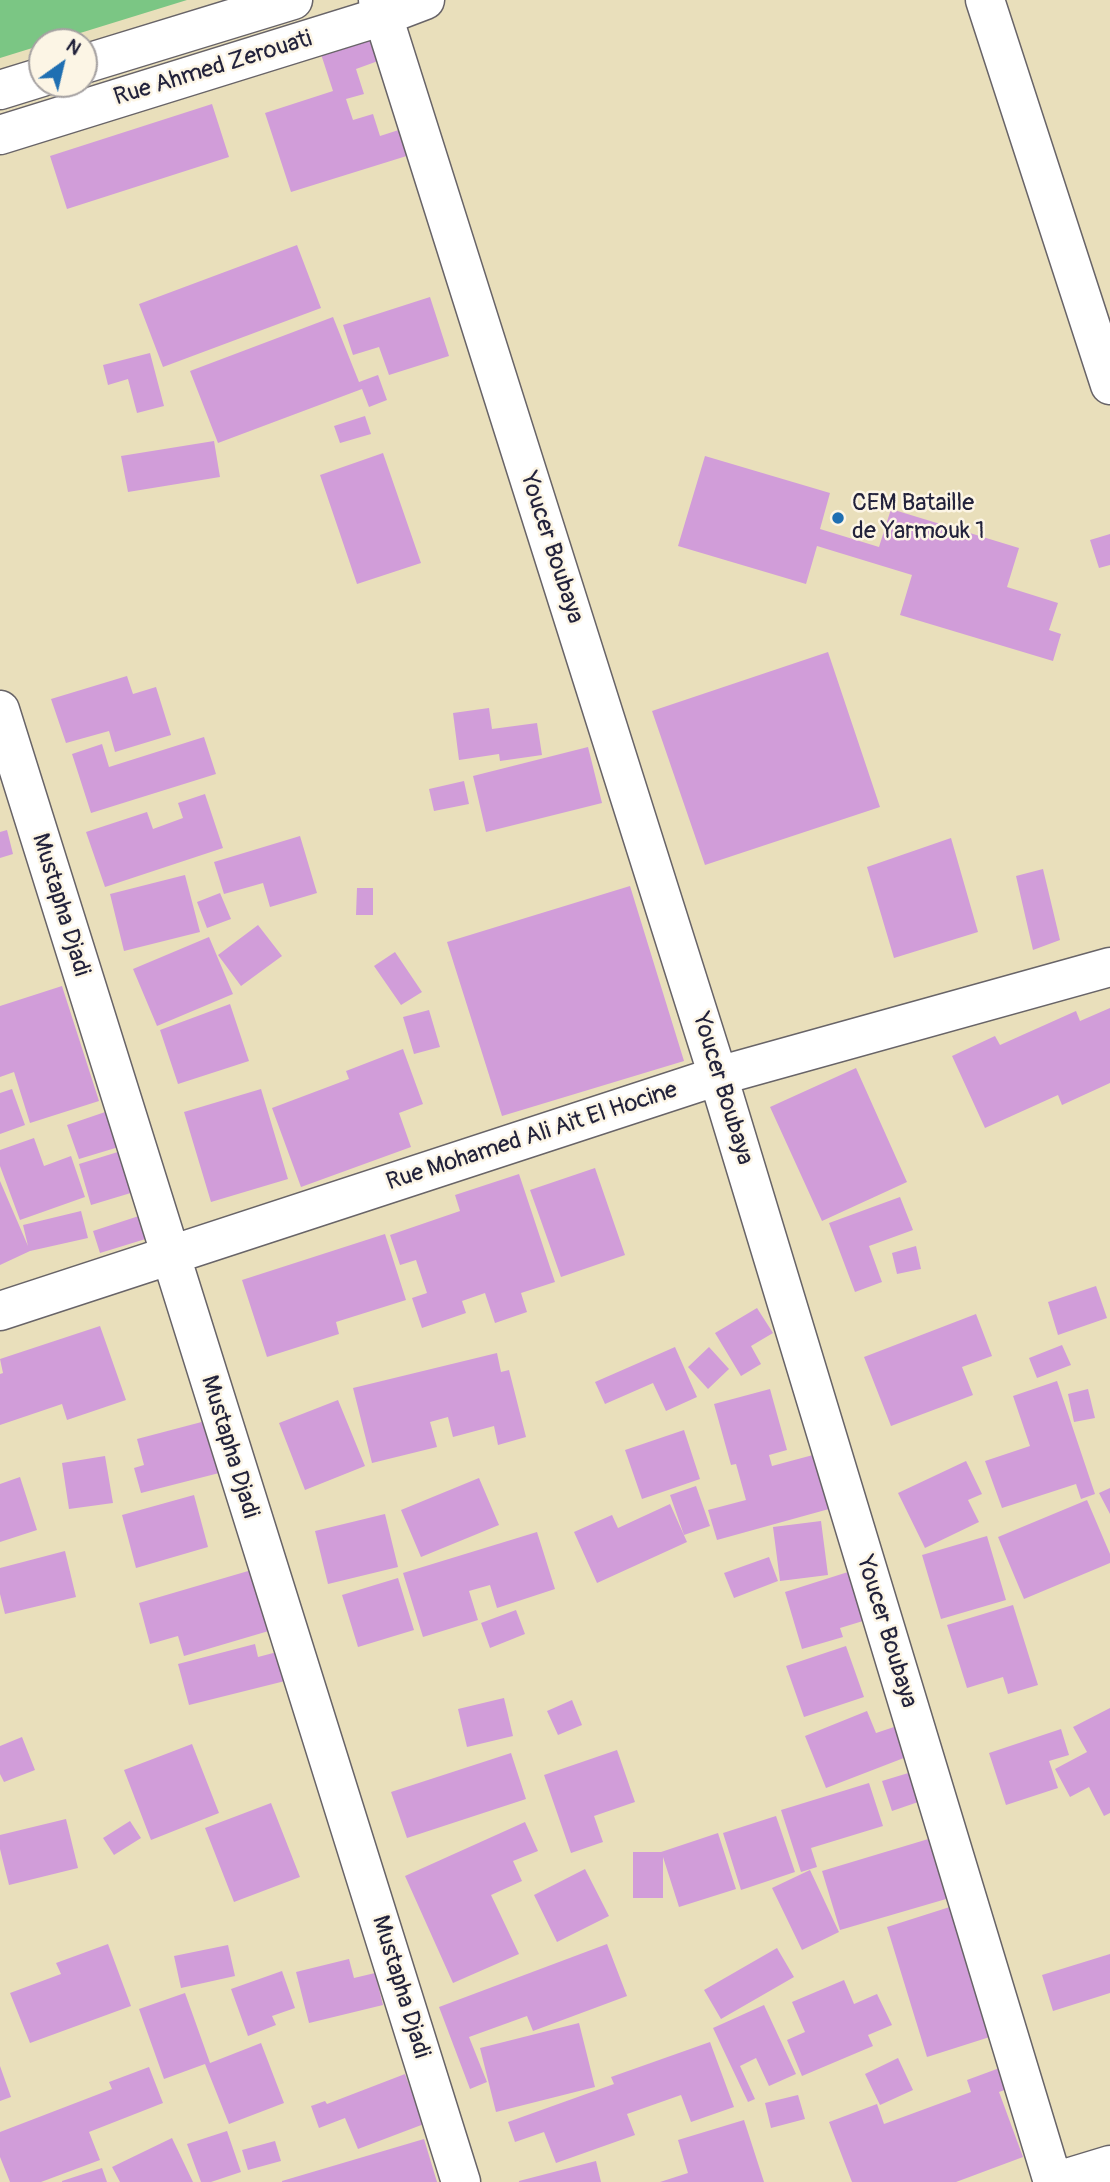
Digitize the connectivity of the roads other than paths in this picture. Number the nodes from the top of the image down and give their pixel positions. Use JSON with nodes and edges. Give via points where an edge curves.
{"nodes":[{"id":1,"x":293,"y":0,"type":"edge"},
{"id":2,"x":425,"y":0,"type":"edge"},
{"id":3,"x":985,"y":0,"type":"edge"},
{"id":4,"x":381,"y":8,"type":"edge"},
{"id":5,"x":98,"y":60,"type":"edge"},
{"id":6,"x":28,"y":81,"type":"edge"},
{"id":7,"x":0,"y":90,"type":"edge"},
{"id":8,"x":0,"y":135,"type":"edge"},
{"id":9,"x":1110,"y":385,"type":"edge"},
{"id":10,"x":0,"y":710,"type":"edge"},
{"id":11,"x":1110,"y":967,"type":"edge"},
{"id":12,"x":718,"y":1076,"type":"junction"},
{"id":13,"x":169,"y":1256,"type":"junction"},
{"id":14,"x":0,"y":1311,"type":"edge"},
{"id":15,"x":1110,"y":2165,"type":"edge"},
{"id":16,"x":461,"y":2182,"type":"edge"},
{"id":17,"x":1053,"y":2182,"type":"edge"}],
"edges":[{"from":1,"to":5,"type":"street","name":"Rue Ahmed Zerouati"},
{"from":2,"to":4,"type":"street","name":"Rue Ahmed Zerouati"},
{"from":3,"to":9,"type":"street"},
{"from":4,"to":8,"type":"street","name":"Rue Ahmed Zerouati"},
{"from":4,"to":12,"type":"street","name":"Youcer Boubaya"},
{"from":6,"to":7,"type":"street"},
{"from":10,"to":13,"type":"street","name":"Mustapha Djadi"},
{"from":11,"to":12,"type":"street","name":"Rue Mohamed Ali Ait El Hocine"},
{"from":12,"to":13,"type":"street","name":"Rue Mohamed Ali Ait El Hocine"},
{"from":12,"to":17,"type":"street","name":"Youcer Boubaya"},
{"from":13,"to":14,"type":"street","name":"Rue Mohamed Ali Ait El Hocine"},
{"from":13,"to":16,"type":"street","name":"Mustapha Djadi"},
{"from":15,"to":17,"type":"street"}]}
